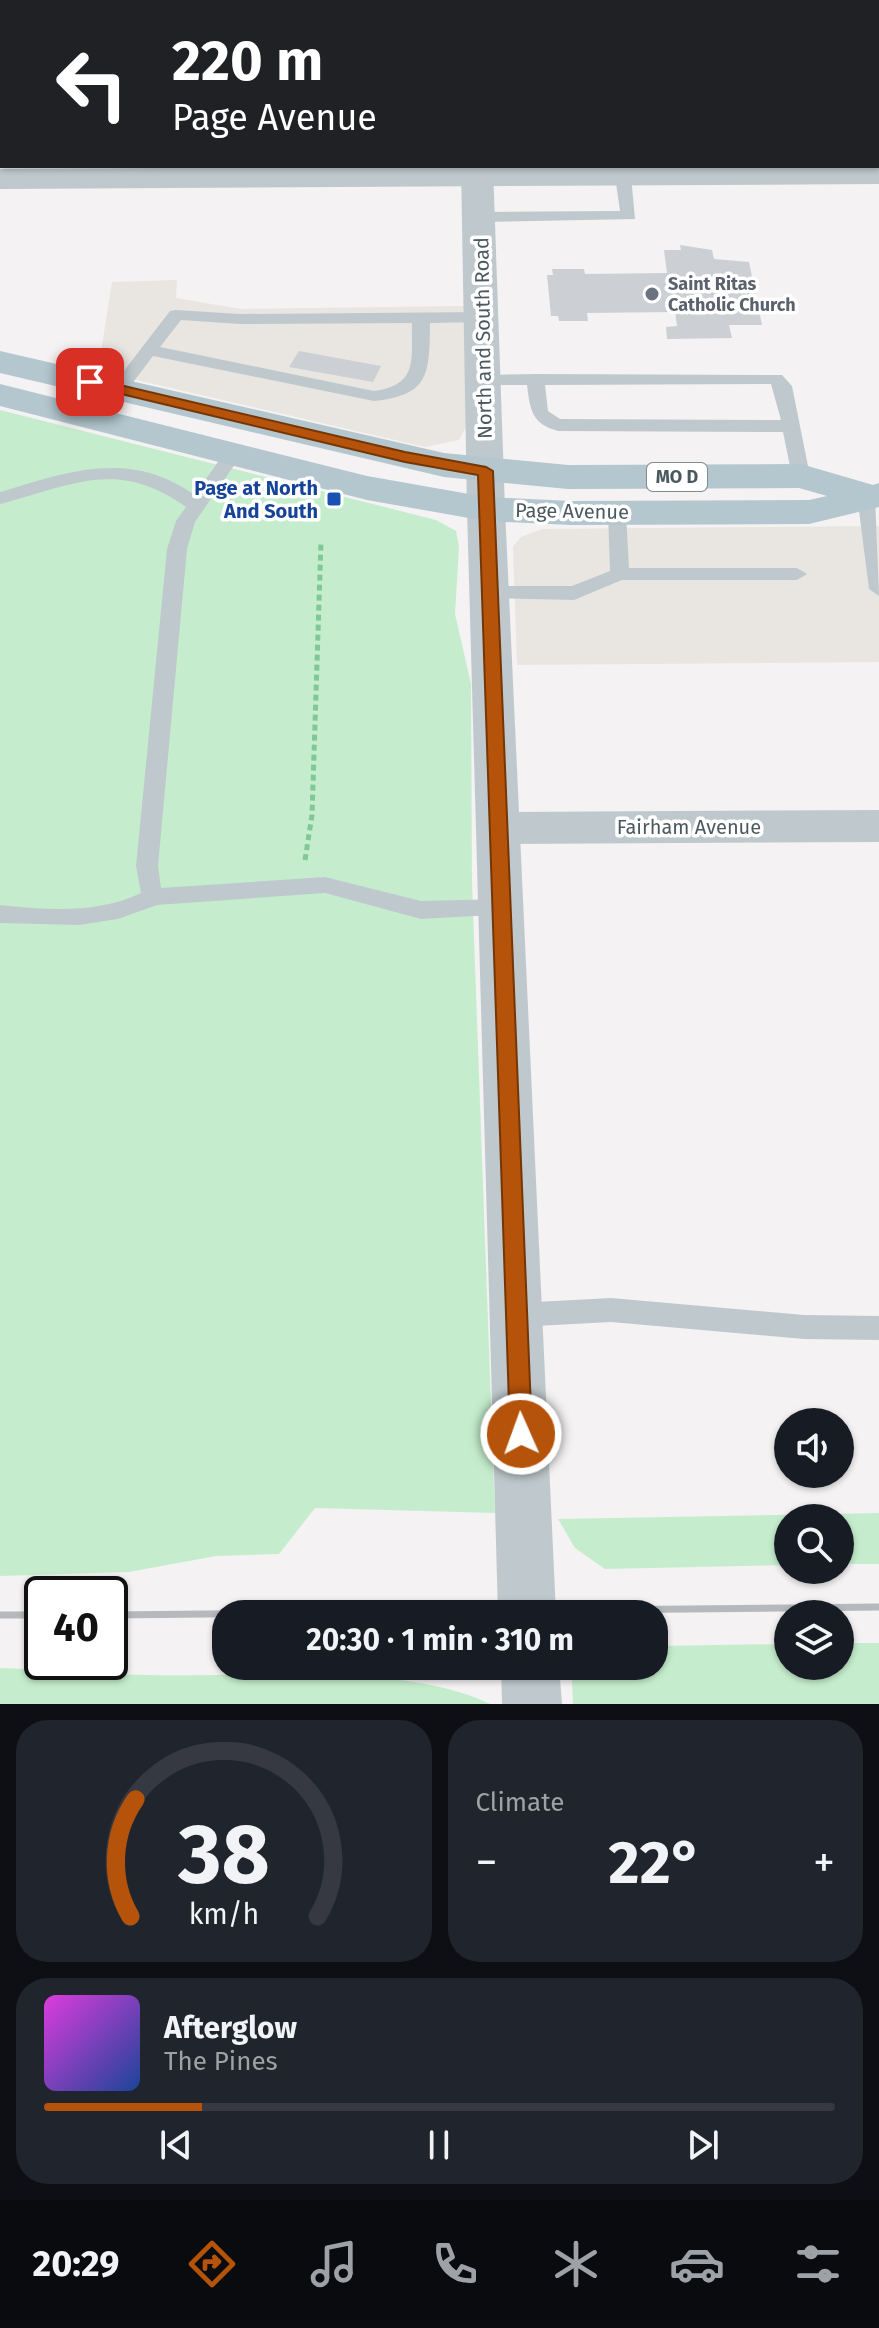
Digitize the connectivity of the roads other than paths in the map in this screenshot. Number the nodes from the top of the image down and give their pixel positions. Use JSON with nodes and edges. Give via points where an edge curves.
{"nodes":[{"id":1,"x":879,"y":174,"type":"edge"},
{"id":2,"x":0,"y":179,"type":"edge"},
{"id":3,"x":479,"y":187,"type":"edge"},
{"id":4,"x":483,"y":317,"type":"junction"},
{"id":5,"x":421,"y":318,"type":"junction"},
{"id":6,"x":148,"y":350,"type":"junction"},
{"id":7,"x":0,"y":362,"type":"edge"},
{"id":8,"x":535,"y":379,"type":"junction"},
{"id":9,"x":484,"y":380,"type":"junction"},
{"id":10,"x":119,"y":389,"type":"junction"},
{"id":11,"x":0,"y":395,"type":"edge"},
{"id":12,"x":790,"y":426,"type":"junction"},
{"id":13,"x":233,"y":454,"type":"junction"},
{"id":14,"x":801,"y":476,"type":"junction"},
{"id":15,"x":486,"y":490,"type":"junction"},
{"id":16,"x":873,"y":495,"type":"edge"},
{"id":17,"x":0,"y":498,"type":"edge"},
{"id":18,"x":196,"y":505,"type":"junction"},
{"id":19,"x":617,"y":513,"type":"junction"},
{"id":20,"x":620,"y":574,"type":"junction"},
{"id":21,"x":797,"y":574,"type":"dead end"},
{"id":22,"x":879,"y":589,"type":"edge"},
{"id":23,"x":490,"y":593,"type":"junction"},
{"id":24,"x":879,"y":826,"type":"edge"},
{"id":25,"x":500,"y":828,"type":"junction"},
{"id":26,"x":154,"y":897,"type":"junction"},
{"id":27,"x":503,"y":908,"type":"junction"},
{"id":28,"x":0,"y":914,"type":"edge"},
{"id":29,"x":43,"y":917,"type":"junction"},
{"id":30,"x":0,"y":928,"type":"edge"},
{"id":31,"x":517,"y":1315,"type":"junction"},
{"id":32,"x":879,"y":1328,"type":"edge"},
{"id":33,"x":527,"y":1600,"type":"edge"},
{"id":34,"x":531,"y":1680,"type":"edge"},
{"id":35,"x":532,"y":1704,"type":"edge"}],
"edges":[{"from":1,"to":3,"type":"street","via":[[623,176]]},
{"from":2,"to":3,"type":"street"},
{"from":3,"to":4,"type":"street","name":"North and South Road"},
{"from":4,"to":5,"type":"lane"},
{"from":4,"to":9,"type":"street","name":"North and South Road"},
{"from":5,"to":6,"type":"lane","via":[[176,315]]},
{"from":5,"to":6,"type":"lane","via":[[419,374],[412,386],[392,395],[322,387]]},
{"from":6,"to":10,"type":"lane"},
{"from":7,"to":10,"type":"main road","name":"Page Avenue","number":"MO D"},
{"from":8,"to":9,"type":"lane"},
{"from":8,"to":12,"type":"lane","via":[[539,412],[558,425]]},
{"from":8,"to":12,"type":"lane","via":[[776,379],[783,386]]},
{"from":9,"to":15,"type":"street","name":"North and South Road"},
{"from":10,"to":15,"type":"main road","name":"Page Avenue","number":"MO D","via":[[405,457]]},
{"from":11,"to":13,"type":"main road","name":"Page Avenue","number":"MO D"},
{"from":12,"to":14,"type":"lane"},
{"from":13,"to":15,"type":"main road","name":"Page Avenue","number":"MO D","via":[[367,488]]},
{"from":13,"to":18,"type":"lane"},
{"from":14,"to":15,"type":"main road","name":"Page Avenue","number":"MO D","via":[[568,477]]},
{"from":14,"to":16,"type":"main road","name":"Page Avenue","number":"MO D"},
{"from":15,"to":19,"type":"main road","name":"Page Avenue","number":"MO D"},
{"from":15,"to":23,"type":"street","name":"North and South Road"},
{"from":16,"to":19,"type":"main road","name":"Page Avenue","number":"MO D","via":[[809,512]]},
{"from":16,"to":22,"type":"lane"},
{"from":17,"to":18,"type":"lane","via":[[62,480],[113,474],[158,481]]},
{"from":18,"to":26,"type":"lane","via":[[177,549],[147,866]]},
{"from":19,"to":20,"type":"lane"},
{"from":20,"to":21,"type":"lane"},
{"from":20,"to":23,"type":"lane","via":[[574,593]]},
{"from":23,"to":25,"type":"street","name":"North and South Road"},
{"from":24,"to":25,"type":"street","name":"Fairham Avenue"},
{"from":25,"to":27,"type":"street","name":"North and South Road"},
{"from":26,"to":27,"type":"lane","via":[[325,885],[421,910]]},
{"from":26,"to":29,"type":"lane","via":[[135,908]]},
{"from":27,"to":31,"type":"street","name":"North and South Road"},
{"from":28,"to":29,"type":"lane"},
{"from":29,"to":30,"type":"lane"},
{"from":31,"to":32,"type":"lane","via":[[611,1310],[804,1327]]},
{"from":31,"to":33,"type":"street","name":"North and South Road"},
{"from":34,"to":35,"type":"street"}]}
